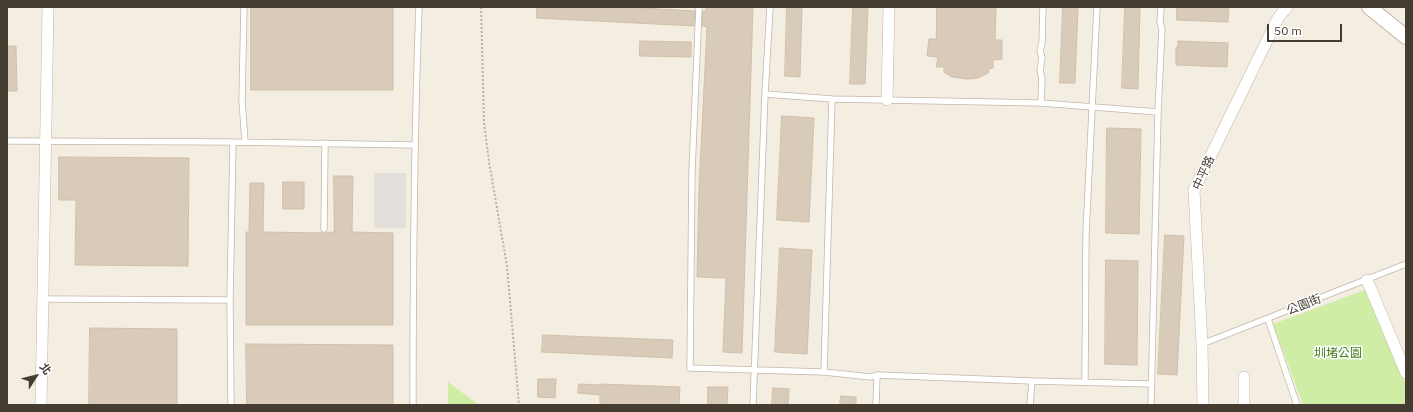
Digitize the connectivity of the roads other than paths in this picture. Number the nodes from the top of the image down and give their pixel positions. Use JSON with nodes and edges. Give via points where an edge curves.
{"nodes":[{"id":1,"x":48,"y":7,"type":"edge"},
{"id":2,"x":244,"y":7,"type":"edge"},
{"id":3,"x":419,"y":7,"type":"edge"},
{"id":4,"x":699,"y":7,"type":"edge"},
{"id":5,"x":770,"y":7,"type":"edge"},
{"id":6,"x":888,"y":7,"type":"edge"},
{"id":7,"x":1043,"y":7,"type":"edge"},
{"id":8,"x":1097,"y":7,"type":"edge"},
{"id":9,"x":1161,"y":7,"type":"edge"},
{"id":10,"x":1287,"y":7,"type":"edge"},
{"id":11,"x":1369,"y":7,"type":"edge"},
{"id":12,"x":1406,"y":37,"type":"edge"},
{"id":13,"x":765,"y":94,"type":"junction"},
{"id":14,"x":832,"y":99,"type":"junction"},
{"id":15,"x":887,"y":100,"type":"junction"},
{"id":16,"x":1041,"y":103,"type":"junction"},
{"id":17,"x":1093,"y":107,"type":"junction"},
{"id":18,"x":1158,"y":112,"type":"junction"},
{"id":19,"x":7,"y":141,"type":"edge"},
{"id":20,"x":46,"y":142,"type":"junction"},
{"id":21,"x":232,"y":142,"type":"junction"},
{"id":22,"x":245,"y":142,"type":"junction"},
{"id":23,"x":325,"y":143,"type":"junction"},
{"id":24,"x":414,"y":145,"type":"junction"},
{"id":25,"x":324,"y":229,"type":"dead end"},
{"id":26,"x":1406,"y":264,"type":"edge"},
{"id":27,"x":1367,"y":280,"type":"junction"},
{"id":28,"x":43,"y":299,"type":"junction"},
{"id":29,"x":230,"y":300,"type":"junction"},
{"id":30,"x":1268,"y":318,"type":"junction"},
{"id":31,"x":1202,"y":344,"type":"junction"},
{"id":32,"x":754,"y":370,"type":"junction"},
{"id":33,"x":824,"y":372,"type":"junction"},
{"id":34,"x":1406,"y":373,"type":"edge"},
{"id":35,"x":877,"y":375,"type":"junction"},
{"id":36,"x":1244,"y":377,"type":"dead end"},
{"id":37,"x":1032,"y":381,"type":"junction"},
{"id":38,"x":1085,"y":381,"type":"junction"},
{"id":39,"x":1152,"y":384,"type":"junction"},
{"id":40,"x":41,"y":405,"type":"edge"},
{"id":41,"x":231,"y":405,"type":"edge"},
{"id":42,"x":413,"y":405,"type":"edge"},
{"id":43,"x":753,"y":405,"type":"edge"},
{"id":44,"x":876,"y":405,"type":"edge"},
{"id":45,"x":1030,"y":405,"type":"edge"},
{"id":46,"x":1151,"y":405,"type":"edge"},
{"id":47,"x":1203,"y":405,"type":"edge"},
{"id":48,"x":1244,"y":405,"type":"edge"},
{"id":49,"x":1297,"y":405,"type":"edge"}],
"edges":[{"from":1,"to":20,"type":"street"},
{"from":2,"to":22,"type":"lane","via":[[242,100]]},
{"from":3,"to":24,"type":"lane"},
{"from":4,"to":32,"type":"lane","via":[[692,171],[690,368]]},
{"from":5,"to":13,"type":"lane"},
{"from":6,"to":15,"type":"street"},
{"from":7,"to":16,"type":"lane","via":[[1040,50]]},
{"from":8,"to":17,"type":"lane"},
{"from":9,"to":18,"type":"lane"},
{"from":10,"to":31,"type":"street","name":"中平路","via":[[1278,18],[1194,190]]},
{"from":11,"to":12,"type":"street"},
{"from":13,"to":14,"type":"lane"},
{"from":13,"to":32,"type":"lane"},
{"from":14,"to":15,"type":"lane"},
{"from":14,"to":33,"type":"lane"},
{"from":15,"to":16,"type":"lane"},
{"from":16,"to":17,"type":"lane"},
{"from":17,"to":18,"type":"lane"},
{"from":17,"to":38,"type":"lane","via":[[1086,233]]},
{"from":18,"to":39,"type":"lane"},
{"from":19,"to":20,"type":"lane"},
{"from":20,"to":21,"type":"lane"},
{"from":20,"to":28,"type":"street"},
{"from":21,"to":22,"type":"lane"},
{"from":21,"to":29,"type":"lane"},
{"from":22,"to":23,"type":"lane"},
{"from":23,"to":24,"type":"lane"},
{"from":23,"to":25,"type":"lane"},
{"from":24,"to":42,"type":"lane"},
{"from":26,"to":27,"type":"lane","name":"公園街"},
{"from":27,"to":30,"type":"lane","name":"公園街"},
{"from":27,"to":34,"type":"street"},
{"from":28,"to":29,"type":"lane"},
{"from":28,"to":40,"type":"street"},
{"from":29,"to":41,"type":"lane"},
{"from":30,"to":31,"type":"lane","name":"公園街"},
{"from":30,"to":49,"type":"lane"},
{"from":31,"to":47,"type":"street","name":"中平路"},
{"from":32,"to":33,"type":"lane"},
{"from":32,"to":43,"type":"lane"},
{"from":33,"to":35,"type":"lane","via":[[871,377]]},
{"from":35,"to":37,"type":"lane"},
{"from":35,"to":44,"type":"lane"},
{"from":36,"to":48,"type":"street"},
{"from":37,"to":38,"type":"lane"},
{"from":37,"to":45,"type":"lane"},
{"from":38,"to":39,"type":"lane"},
{"from":39,"to":46,"type":"lane"}]}
